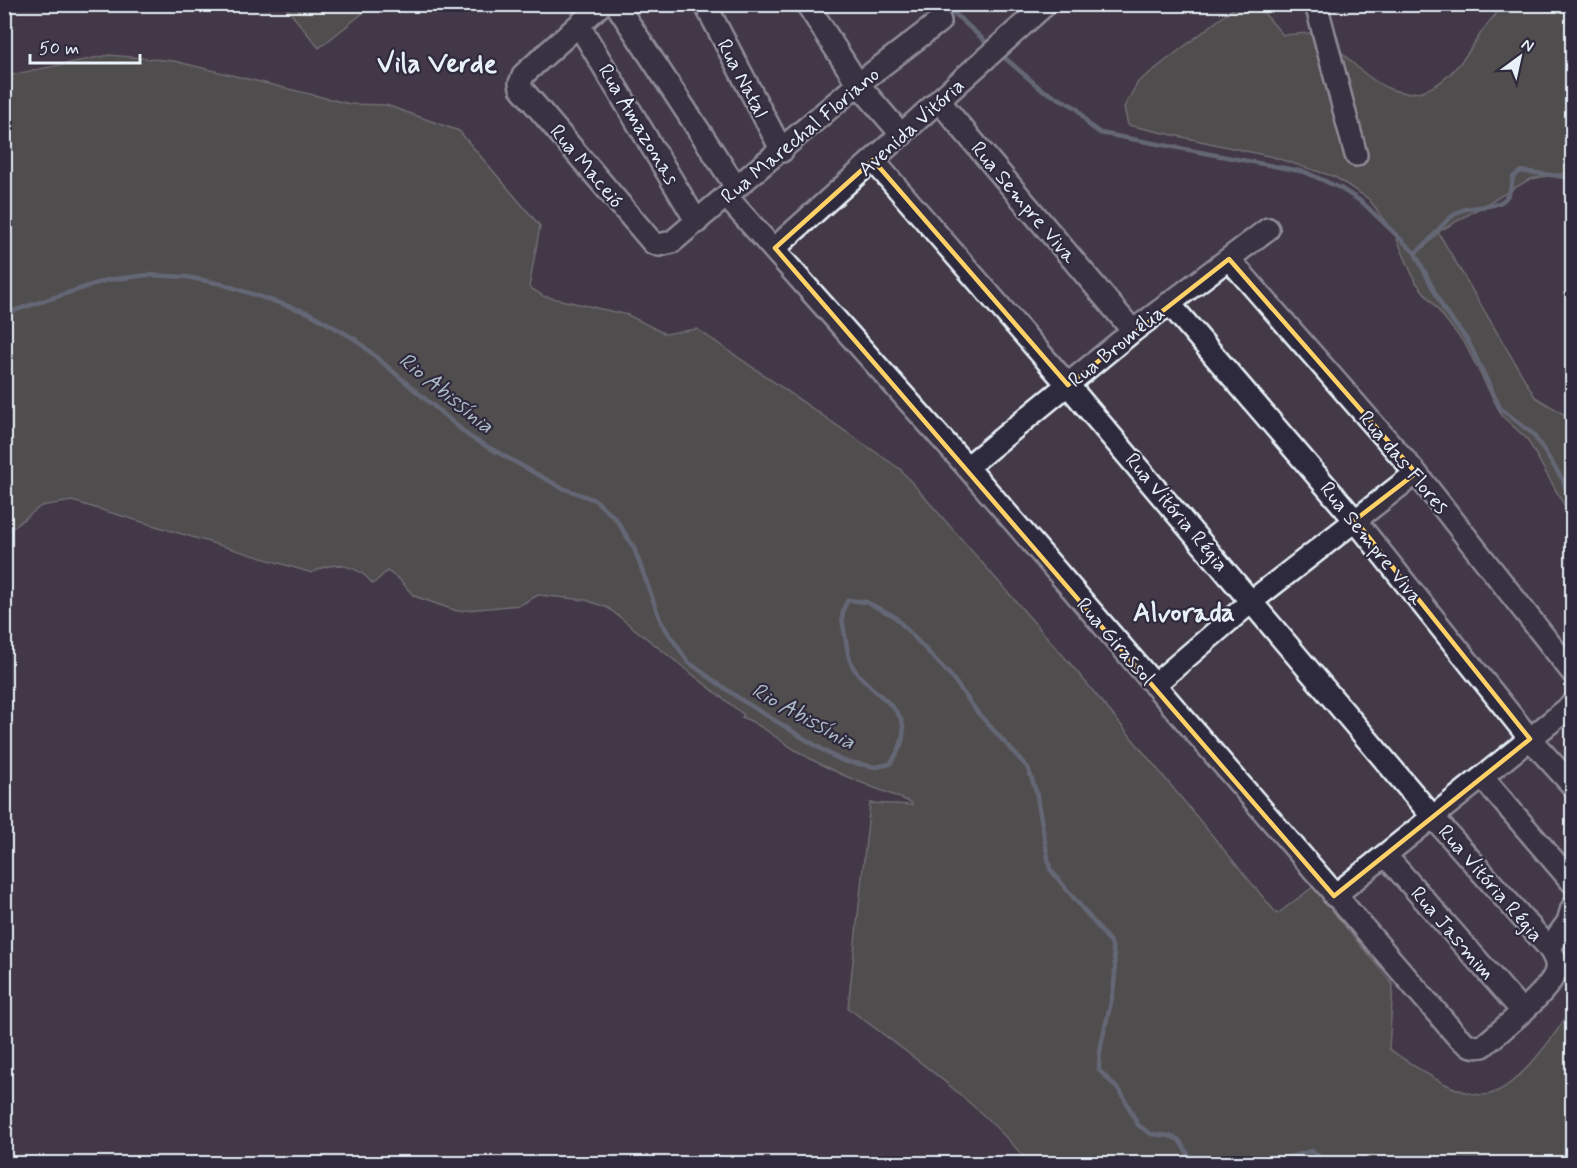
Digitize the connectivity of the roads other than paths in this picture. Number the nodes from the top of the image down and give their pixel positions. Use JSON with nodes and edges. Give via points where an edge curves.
{"nodes":[{"id":1,"x":602,"y":4,"type":"edge"},
{"id":2,"x":616,"y":4,"type":"edge"},
{"id":3,"x":705,"y":4,"type":"edge"},
{"id":4,"x":807,"y":4,"type":"edge"},
{"id":5,"x":1046,"y":4,"type":"edge"},
{"id":6,"x":1316,"y":4,"type":"edge"},
{"id":7,"x":940,"y":21,"type":"dead end"},
{"id":8,"x":580,"y":27,"type":"junction"},
{"id":9,"x":858,"y":84,"type":"junction"},
{"id":10,"x":939,"y":101,"type":"junction"},
{"id":11,"x":902,"y":135,"type":"junction"},
{"id":12,"x":782,"y":151,"type":"junction"},
{"id":13,"x":1356,"y":155,"type":"dead end"},
{"id":14,"x":873,"y":160,"type":"junction"},
{"id":15,"x":731,"y":192,"type":"junction"},
{"id":16,"x":697,"y":222,"type":"junction"},
{"id":17,"x":1268,"y":229,"type":"dead end"},
{"id":18,"x":659,"y":245,"type":"joint"},
{"id":19,"x":775,"y":248,"type":"junction"},
{"id":20,"x":1229,"y":258,"type":"junction"},
{"id":21,"x":1168,"y":303,"type":"junction"},
{"id":22,"x":1132,"y":331,"type":"junction"},
{"id":23,"x":1068,"y":385,"type":"junction"},
{"id":24,"x":967,"y":466,"type":"junction"},
{"id":25,"x":1416,"y":473,"type":"junction"},
{"id":26,"x":1355,"y":520,"type":"junction"},
{"id":27,"x":1252,"y":601,"type":"junction"},
{"id":28,"x":1572,"y":672,"type":"edge"},
{"id":29,"x":1154,"y":685,"type":"junction"},
{"id":30,"x":1572,"y":705,"type":"edge"},
{"id":31,"x":1530,"y":739,"type":"junction"},
{"id":32,"x":1483,"y":778,"type":"junction"},
{"id":33,"x":1572,"y":785,"type":"edge"},
{"id":34,"x":1432,"y":816,"type":"junction"},
{"id":35,"x":1384,"y":855,"type":"junction"},
{"id":36,"x":1572,"y":882,"type":"edge"},
{"id":37,"x":1334,"y":896,"type":"junction"},
{"id":38,"x":1572,"y":908,"type":"edge"},
{"id":39,"x":1549,"y":948,"type":"junction"},
{"id":40,"x":1522,"y":1011,"type":"junction"}],
"edges":[{"from":1,"to":8,"type":"street"},
{"from":2,"to":15,"type":"street","name":"Rua Girassol"},
{"from":3,"to":12,"type":"street","name":"Rua Natal"},
{"from":4,"to":9,"type":"street"},
{"from":5,"to":10,"type":"street","name":"Avenida Vitória"},
{"from":6,"to":13,"type":"street"},
{"from":7,"to":9,"type":"street","name":"Rua Marechal Floriano"},
{"from":8,"to":16,"type":"street","name":"Rua Amazonas"},
{"from":8,"to":18,"type":"street","name":"Rua Maceió","via":[[524,74],[521,88],[653,243]]},
{"from":9,"to":11,"type":"street"},
{"from":9,"to":12,"type":"street","name":"Rua Marechal Floriano"},
{"from":10,"to":11,"type":"street","name":"Avenida Vitória"},
{"from":10,"to":22,"type":"street","name":"Rua Sempre Viva"},
{"from":11,"to":14,"type":"street","name":"Avenida Vitória"},
{"from":12,"to":15,"type":"street","name":"Rua Marechal Floriano"},
{"from":14,"to":19,"type":"street","name":"Avenida Vitória"},
{"from":14,"to":23,"type":"street","name":"Rua Vitória Régia"},
{"from":15,"to":16,"type":"street","name":"Rua Marechal Floriano"},
{"from":15,"to":19,"type":"street","name":"Rua Girassol"},
{"from":16,"to":18,"type":"street","name":"Rua Marechal Floriano","via":[[672,242]]},
{"from":17,"to":20,"type":"street","name":"Rua Bromélia"},
{"from":19,"to":24,"type":"street","name":"Rua Girassol"},
{"from":20,"to":21,"type":"street","name":"Rua Bromélia"},
{"from":20,"to":25,"type":"street","name":"Rua das Flores"},
{"from":21,"to":22,"type":"street","name":"Rua Bromélia"},
{"from":21,"to":26,"type":"street","name":"Rua Sempre Viva"},
{"from":22,"to":23,"type":"street","name":"Rua Bromélia"},
{"from":23,"to":24,"type":"street","name":"Rua Bromélia"},
{"from":23,"to":27,"type":"street","name":"Rua Vitória Régia"},
{"from":24,"to":29,"type":"street","name":"Rua Girassol"},
{"from":25,"to":26,"type":"street"},
{"from":25,"to":28,"type":"street","name":"Rua das Flores"},
{"from":26,"to":27,"type":"street"},
{"from":26,"to":31,"type":"street","name":"Rua Sempre Viva"},
{"from":27,"to":29,"type":"street"},
{"from":27,"to":34,"type":"street","name":"Rua Vitória Régia"},
{"from":29,"to":37,"type":"street","name":"Rua Girassol"},
{"from":30,"to":31,"type":"street"},
{"from":31,"to":32,"type":"street"},
{"from":31,"to":33,"type":"street","name":"Rua Sempre Viva"},
{"from":32,"to":34,"type":"street"},
{"from":32,"to":36,"type":"street"},
{"from":34,"to":35,"type":"street"},
{"from":34,"to":39,"type":"street","name":"Rua Vitória Régia"},
{"from":35,"to":37,"type":"street"},
{"from":35,"to":40,"type":"street","name":"Rua Jasmim"},
{"from":37,"to":40,"type":"street","name":"Rua Girassol","via":[[1467,1044],[1483,1046]]},
{"from":38,"to":39,"type":"street","via":[[1568,922]]},
{"from":39,"to":40,"type":"street","via":[[1556,960],[1556,973]]}]}
